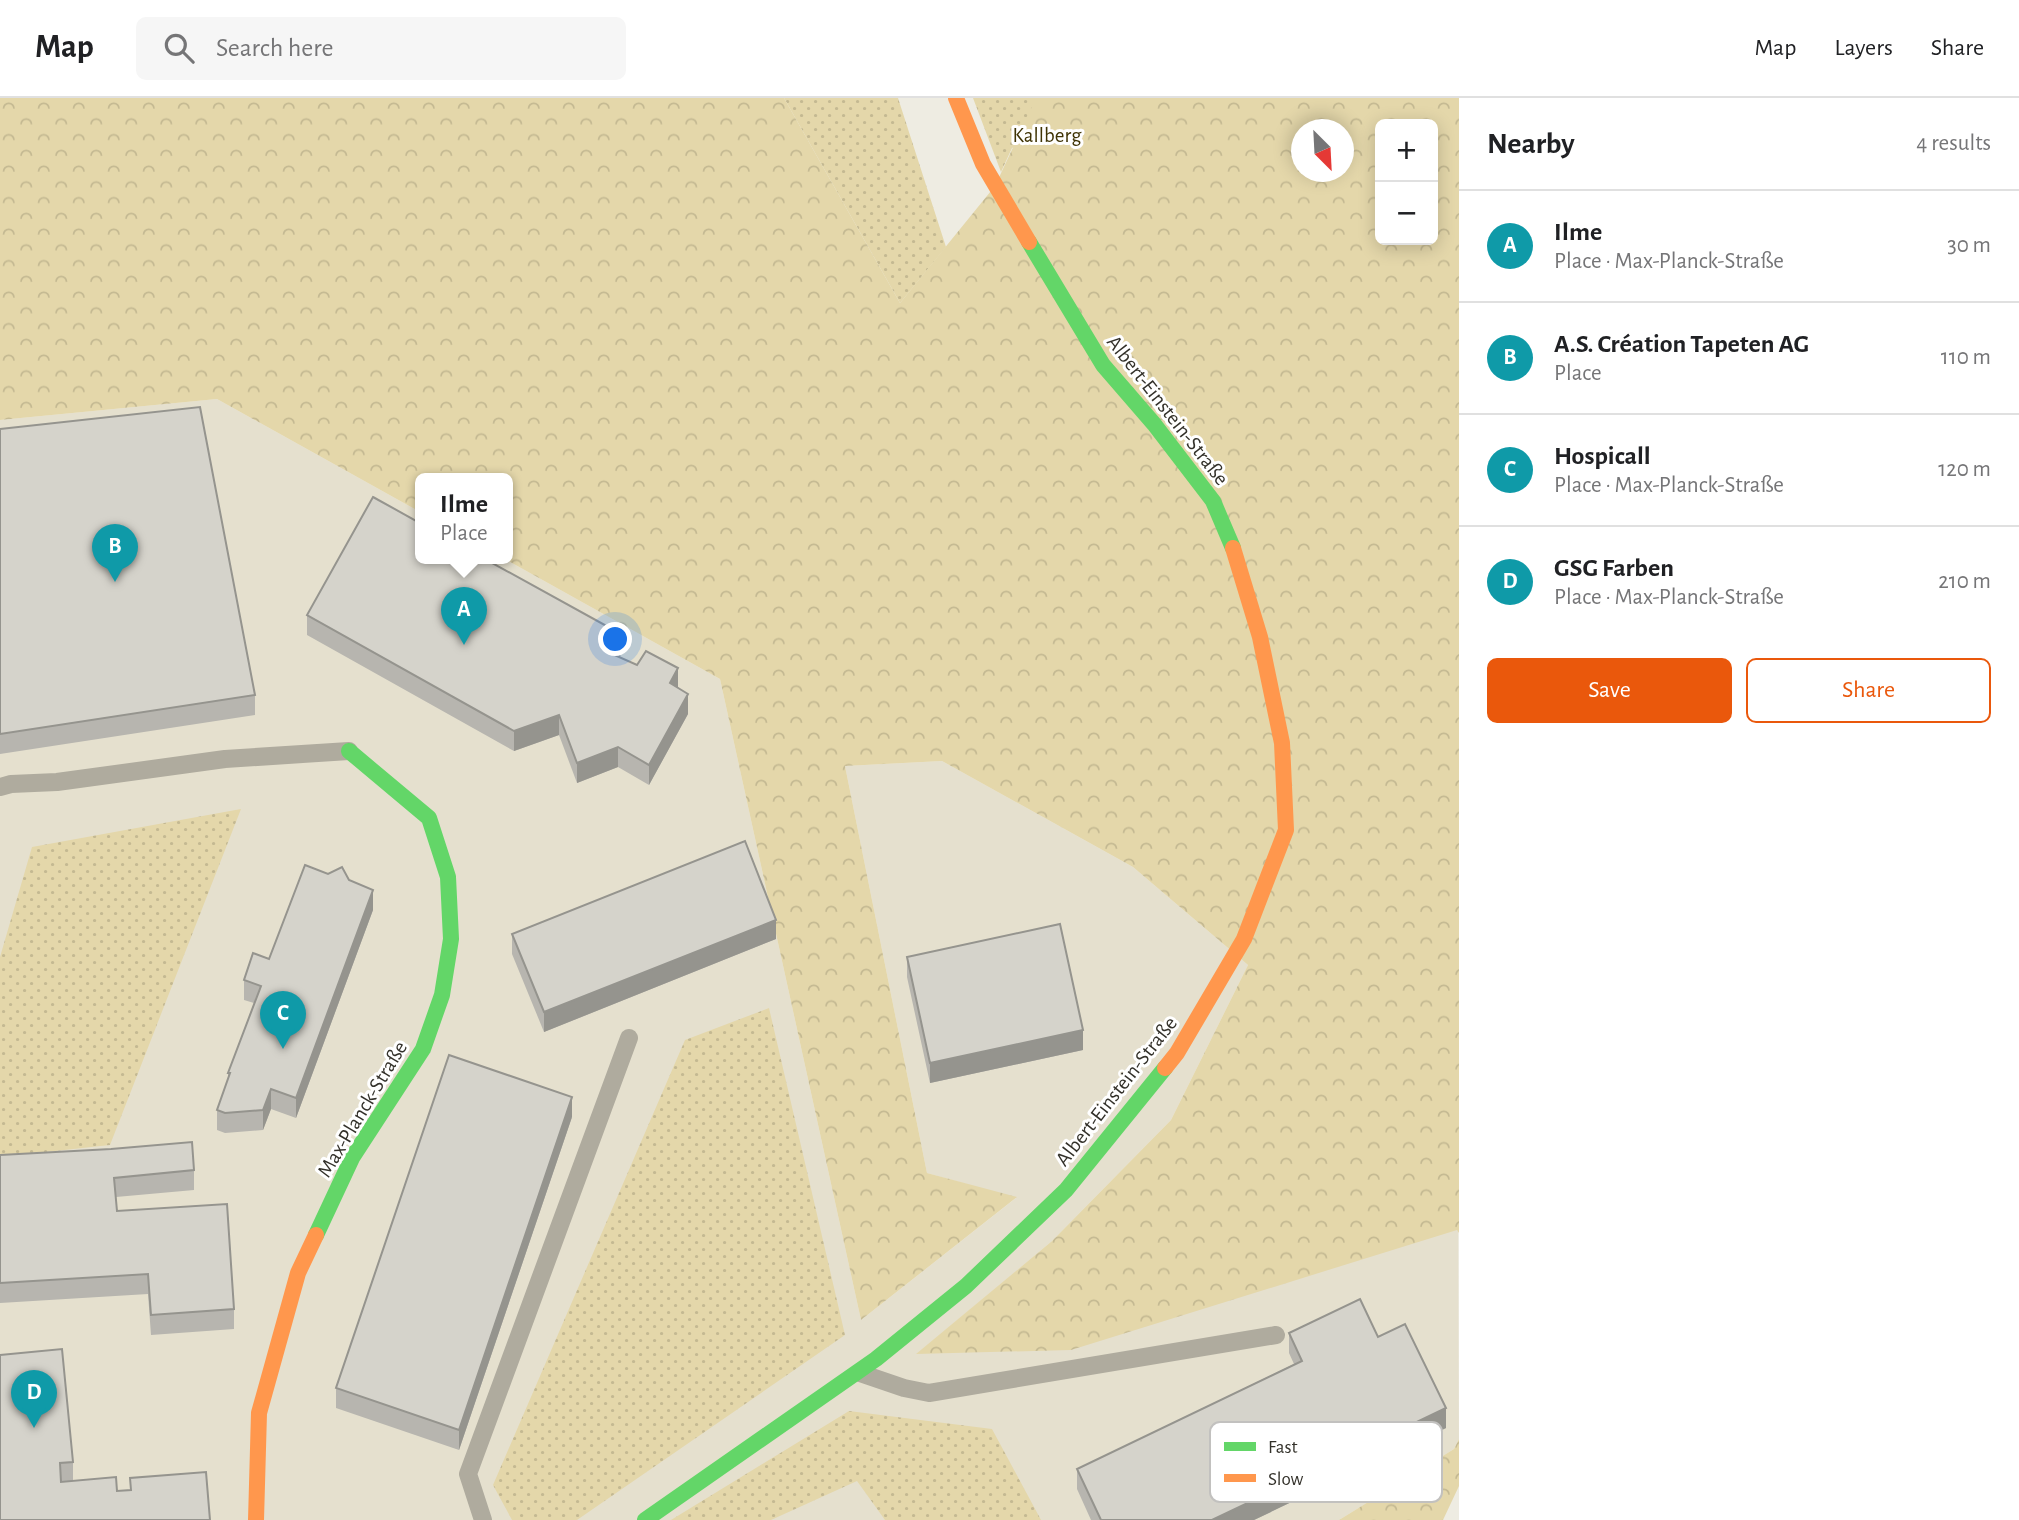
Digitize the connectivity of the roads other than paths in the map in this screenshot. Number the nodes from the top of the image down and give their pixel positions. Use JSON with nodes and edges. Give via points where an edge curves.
{"nodes":[{"id":1,"x":956,"y":98,"type":"edge"},
{"id":2,"x":349,"y":751,"type":"joint"},
{"id":3,"x":0,"y":787,"type":"edge"},
{"id":4,"x":629,"y":1038,"type":"dead end"},
{"id":5,"x":1276,"y":1335,"type":"dead end"},
{"id":6,"x":857,"y":1372,"type":"junction"},
{"id":7,"x":256,"y":1520,"type":"edge"},
{"id":8,"x":483,"y":1520,"type":"edge"},
{"id":9,"x":645,"y":1520,"type":"edge"}],
"edges":[{"from":1,"to":6,"type":"street","name":"Albert-Einstein-Straße","via":[[983,164],[1103,365],[1213,500],[1260,637],[1282,743],[1286,830],[1244,939],[1177,1053],[1066,1189],[966,1286]]},
{"from":2,"to":3,"type":"lane","via":[[225,760]]},
{"from":2,"to":7,"type":"street","name":"Max-Planck-Straße","via":[[429,818],[448,877],[451,939],[442,995],[423,1049],[352,1158],[298,1273],[259,1413]]},
{"from":4,"to":8,"type":"lane","via":[[468,1474]]},
{"from":5,"to":6,"type":"lane","via":[[929,1393]]},
{"from":6,"to":9,"type":"street","name":"Albert-Einstein-Straße"}]}
